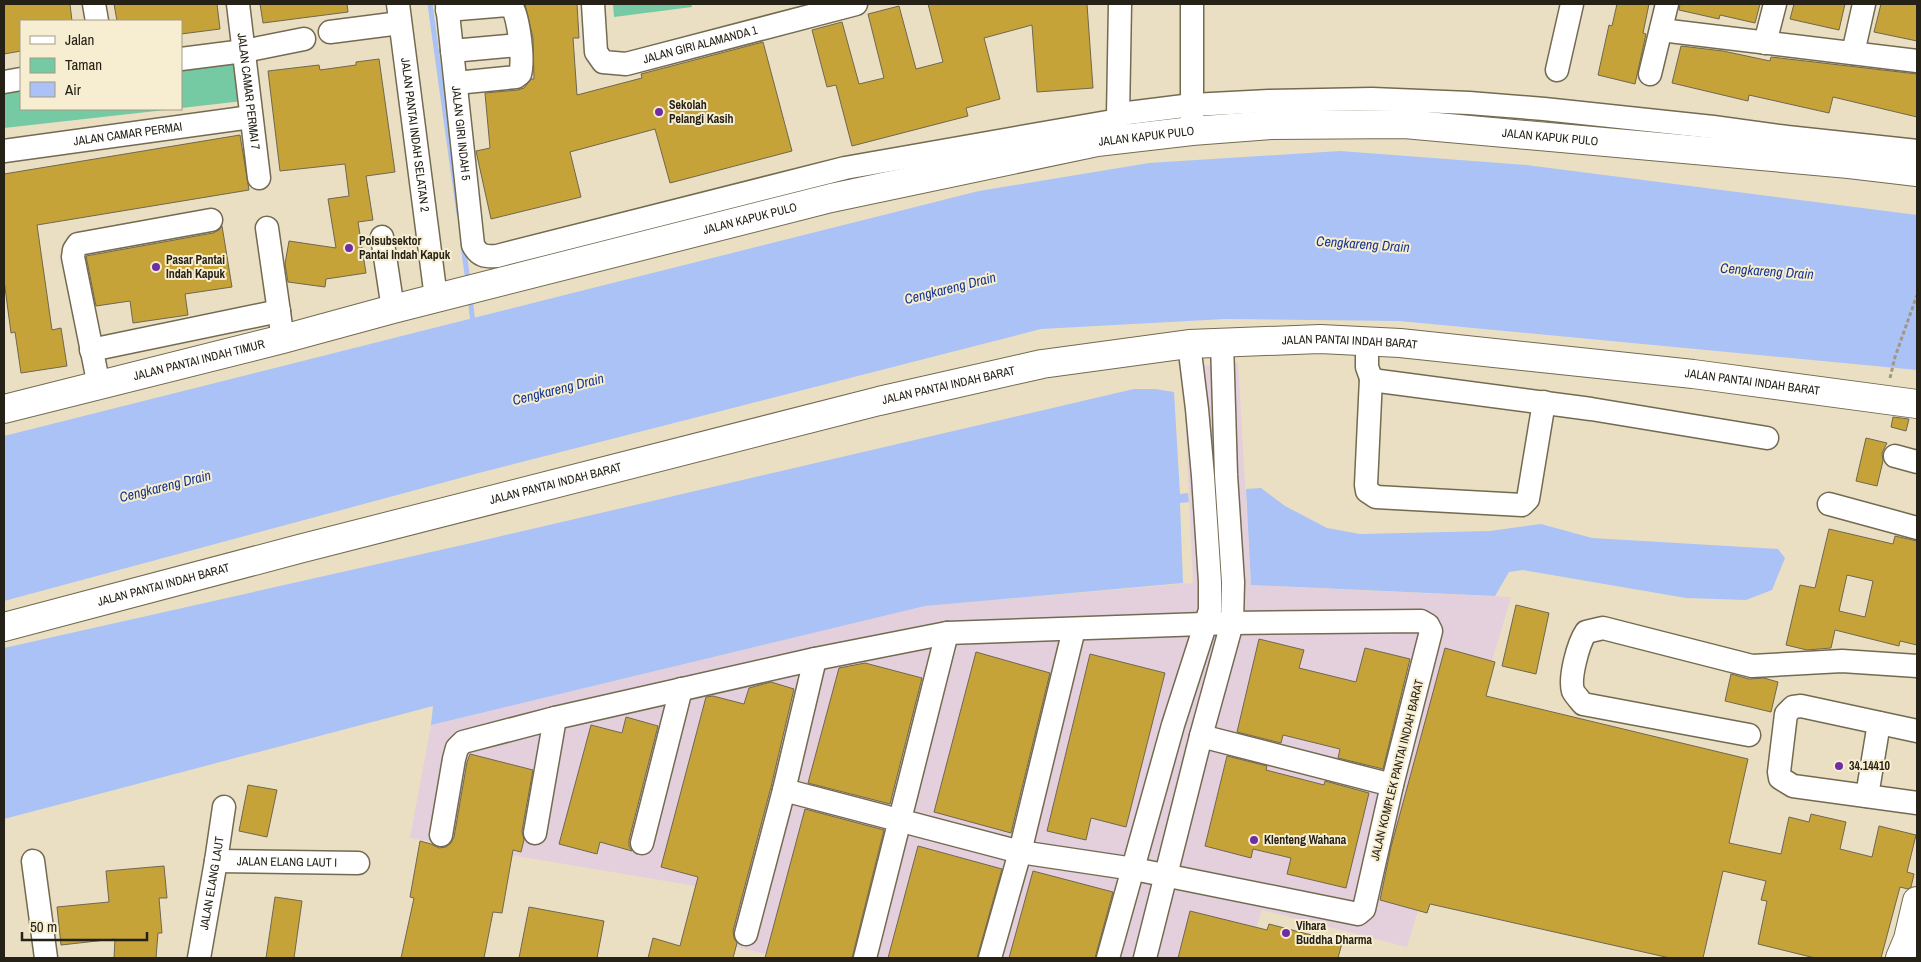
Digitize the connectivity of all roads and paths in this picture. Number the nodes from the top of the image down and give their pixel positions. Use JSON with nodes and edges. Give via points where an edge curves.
{"nodes":[{"id":1,"x":94,"y":4,"type":"edge"},
{"id":2,"x":238,"y":4,"type":"edge"},
{"id":3,"x":593,"y":4,"type":"edge"},
{"id":4,"x":856,"y":4,"type":"edge"},
{"id":5,"x":1120,"y":4,"type":"edge"},
{"id":6,"x":1192,"y":4,"type":"edge"},
{"id":7,"x":1572,"y":4,"type":"edge"},
{"id":8,"x":1667,"y":4,"type":"edge"},
{"id":9,"x":1775,"y":4,"type":"edge"},
{"id":10,"x":1864,"y":4,"type":"edge"},
{"id":11,"x":447,"y":7,"type":"edge"},
{"id":12,"x":399,"y":13,"type":"edge"},
{"id":13,"x":97,"y":20,"type":"edge"},
{"id":14,"x":1661,"y":30,"type":"junction"},
{"id":15,"x":330,"y":32,"type":"dead end"},
{"id":16,"x":304,"y":39,"type":"dead end"},
{"id":17,"x":1765,"y":43,"type":"junction"},
{"id":18,"x":519,"y":45,"type":"junction"},
{"id":19,"x":244,"y":51,"type":"junction"},
{"id":20,"x":452,"y":51,"type":"junction"},
{"id":21,"x":1853,"y":53,"type":"junction"},
{"id":22,"x":182,"y":59,"type":"edge"},
{"id":23,"x":1917,"y":60,"type":"edge"},
{"id":24,"x":1557,"y":70,"type":"dead end"},
{"id":25,"x":1650,"y":74,"type":"dead end"},
{"id":26,"x":20,"y":80,"type":"edge"},
{"id":27,"x":4,"y":82,"type":"edge"},
{"id":28,"x":456,"y":83,"type":"junction"},
{"id":29,"x":251,"y":117,"type":"junction"},
{"id":30,"x":1192,"y":118,"type":"junction"},
{"id":31,"x":1109,"y":126,"type":"junction"},
{"id":32,"x":4,"y":151,"type":"edge"},
{"id":33,"x":1917,"y":151,"type":"edge"},
{"id":34,"x":1917,"y":172,"type":"edge"},
{"id":35,"x":259,"y":178,"type":"dead end"},
{"id":36,"x":211,"y":220,"type":"dead end"},
{"id":37,"x":267,"y":228,"type":"dead end"},
{"id":38,"x":382,"y":237,"type":"dead end"},
{"id":39,"x":457,"y":293,"type":"junction"},
{"id":40,"x":1917,"y":295,"type":"edge"},
{"id":41,"x":393,"y":308,"type":"junction"},
{"id":42,"x":278,"y":311,"type":"junction"},
{"id":43,"x":283,"y":340,"type":"junction"},
{"id":44,"x":1367,"y":341,"type":"junction"},
{"id":45,"x":1222,"y":342,"type":"junction"},
{"id":46,"x":1189,"y":344,"type":"junction"},
{"id":47,"x":91,"y":350,"type":"junction"},
{"id":48,"x":1895,"y":358,"type":"dead end"},
{"id":49,"x":1371,"y":378,"type":"junction"},
{"id":50,"x":98,"y":386,"type":"junction"},
{"id":51,"x":1544,"y":402,"type":"junction"},
{"id":52,"x":1917,"y":404,"type":"edge"},
{"id":53,"x":4,"y":409,"type":"edge"},
{"id":54,"x":1767,"y":438,"type":"dead end"},
{"id":55,"x":1895,"y":456,"type":"dead end"},
{"id":56,"x":1917,"y":462,"type":"edge"},
{"id":57,"x":1829,"y":504,"type":"dead end"},
{"id":58,"x":1917,"y":528,"type":"edge"},
{"id":59,"x":1205,"y":624,"type":"junction"},
{"id":60,"x":1232,"y":624,"type":"junction"},
{"id":61,"x":4,"y":627,"type":"edge"},
{"id":62,"x":1074,"y":628,"type":"junction"},
{"id":63,"x":947,"y":633,"type":"junction"},
{"id":64,"x":815,"y":659,"type":"junction"},
{"id":65,"x":1917,"y":666,"type":"edge"},
{"id":66,"x":681,"y":690,"type":"junction"},
{"id":67,"x":555,"y":718,"type":"junction"},
{"id":68,"x":1879,"y":723,"type":"junction"},
{"id":69,"x":1917,"y":731,"type":"edge"},
{"id":70,"x":1749,"y":735,"type":"dead end"},
{"id":71,"x":1201,"y":736,"type":"junction"},
{"id":72,"x":1392,"y":785,"type":"junction"},
{"id":73,"x":784,"y":790,"type":"junction"},
{"id":74,"x":1867,"y":796,"type":"junction"},
{"id":75,"x":1917,"y":803,"type":"edge"},
{"id":76,"x":224,"y":807,"type":"dead end"},
{"id":77,"x":900,"y":820,"type":"junction"},
{"id":78,"x":535,"y":833,"type":"dead end"},
{"id":79,"x":441,"y":835,"type":"dead end"},
{"id":80,"x":642,"y":843,"type":"dead end"},
{"id":81,"x":1020,"y":852,"type":"junction"},
{"id":82,"x":33,"y":861,"type":"dead end"},
{"id":83,"x":216,"y":861,"type":"junction"},
{"id":84,"x":358,"y":863,"type":"dead end"},
{"id":85,"x":1134,"y":869,"type":"junction"},
{"id":86,"x":1166,"y":877,"type":"junction"},
{"id":87,"x":1917,"y":901,"type":"edge"},
{"id":88,"x":746,"y":934,"type":"dead end"},
{"id":89,"x":46,"y":958,"type":"edge"},
{"id":90,"x":199,"y":958,"type":"edge"},
{"id":91,"x":866,"y":958,"type":"edge"},
{"id":92,"x":990,"y":958,"type":"edge"},
{"id":93,"x":1108,"y":958,"type":"edge"},
{"id":94,"x":1144,"y":958,"type":"edge"},
{"id":95,"x":1900,"y":958,"type":"edge"}],
"edges":[{"from":1,"to":13,"type":"street"},
{"from":2,"to":19,"type":"street","name":"JALAN CAMAR PERMAI 7"},
{"from":3,"to":4,"type":"street","name":"JALAN GIRI ALAMANDA 1","via":[[596,52],[603,62],[626,64]]},
{"from":5,"to":31,"type":"street"},
{"from":6,"to":30,"type":"street"},
{"from":7,"to":24,"type":"street"},
{"from":8,"to":14,"type":"street"},
{"from":9,"to":17,"type":"street"},
{"from":10,"to":21,"type":"street"},
{"from":11,"to":18,"type":"street","via":[[512,7]]},
{"from":11,"to":20,"type":"street","name":"JALAN GIRI INDAH 5"},
{"from":12,"to":15,"type":"street"},
{"from":12,"to":39,"type":"street","name":"JALAN PANTAI INDAH SELATAN 2"},
{"from":14,"to":17,"type":"street"},
{"from":14,"to":25,"type":"street"},
{"from":16,"to":19,"type":"street"},
{"from":17,"to":21,"type":"street"},
{"from":18,"to":20,"type":"street"},
{"from":18,"to":28,"type":"street","via":[[522,69],[516,77]]},
{"from":19,"to":22,"type":"street"},
{"from":19,"to":29,"type":"street","name":"JALAN CAMAR PERMAI 7"},
{"from":20,"to":28,"type":"street","name":"JALAN GIRI INDAH 5"},
{"from":21,"to":23,"type":"street"},
{"from":26,"to":27,"type":"street"},
{"from":28,"to":31,"type":"street","name":"JALAN GIRI INDAH 5","via":[[473,245],[485,257],[845,168]]},
{"from":29,"to":32,"type":"street","name":"JALAN CAMAR PERMAI"},
{"from":29,"to":35,"type":"street","name":"JALAN CAMAR PERMAI 7"},
{"from":30,"to":31,"type":"main road","name":"JALAN KAPUK PULO"},
{"from":30,"to":33,"type":"street","name":"JALAN KAPUK PULO","via":[[1269,101],[1372,99],[1469,103]]},
{"from":30,"to":34,"type":"main road","name":"JALAN KAPUK PULO","via":[[1271,126],[1404,124]]},
{"from":31,"to":39,"type":"main road","name":"JALAN KAPUK PULO"},
{"from":36,"to":47,"type":"street","via":[[78,244],[72,257]]},
{"from":37,"to":42,"type":"street"},
{"from":38,"to":41,"type":"street"},
{"from":39,"to":41,"type":"main road","name":"JALAN KAPUK PULO"},
{"from":40,"to":48,"type":"path"},
{"from":41,"to":43,"type":"main road","name":"JALAN PANTAI INDAH TIMUR"},
{"from":42,"to":43,"type":"street"},
{"from":42,"to":47,"type":"street"},
{"from":43,"to":50,"type":"main road","name":"JALAN PANTAI INDAH TIMUR"},
{"from":44,"to":45,"type":"main road","name":"JALAN PANTAI INDAH BARAT"},
{"from":44,"to":49,"type":"street","via":[[1367,367]]},
{"from":44,"to":52,"type":"main road","name":"JALAN PANTAI INDAH BARAT","via":[[1664,371]]},
{"from":45,"to":46,"type":"main road","name":"JALAN PANTAI INDAH BARAT"},
{"from":45,"to":60,"type":"street"},
{"from":46,"to":59,"type":"street","via":[[1210,582],[1210,610]]},
{"from":46,"to":61,"type":"main road","name":"JALAN PANTAI INDAH BARAT","via":[[1042,364],[888,399]]},
{"from":47,"to":50,"type":"street"},
{"from":49,"to":51,"type":"street"},
{"from":49,"to":51,"type":"street","via":[[1366,485],[1367,491],[1376,497],[1522,505],[1528,499]]},
{"from":50,"to":53,"type":"main road","name":"JALAN PANTAI INDAH TIMUR"},
{"from":51,"to":54,"type":"street"},
{"from":55,"to":56,"type":"street"},
{"from":57,"to":58,"type":"street"},
{"from":59,"to":60,"type":"street","name":"JALAN KOMPLEK PANTAI INDAH BARAT"},
{"from":59,"to":62,"type":"street","name":"JALAN KOMPLEK PANTAI INDAH BARAT"},
{"from":59,"to":85,"type":"street","via":[[1173,725]]},
{"from":60,"to":71,"type":"street"},
{"from":60,"to":72,"type":"street","name":"JALAN KOMPLEK PANTAI INDAH BARAT","via":[[1421,621],[1428,625],[1431,631]]},
{"from":62,"to":63,"type":"street","name":"JALAN KOMPLEK PANTAI INDAH BARAT"},
{"from":62,"to":81,"type":"street"},
{"from":63,"to":64,"type":"street","name":"JALAN KOMPLEK PANTAI INDAH BARAT"},
{"from":63,"to":77,"type":"street"},
{"from":64,"to":66,"type":"street","name":"JALAN KOMPLEK PANTAI INDAH BARAT"},
{"from":64,"to":73,"type":"street"},
{"from":65,"to":70,"type":"street","via":[[1842,661],[1752,666],[1603,628],[1586,632],[1580,641],[1572,679],[1573,692],[1583,704]]},
{"from":66,"to":67,"type":"street","name":"JALAN KOMPLEK PANTAI INDAH BARAT"},
{"from":66,"to":80,"type":"street"},
{"from":67,"to":78,"type":"street"},
{"from":67,"to":79,"type":"street","name":"JALAN KOMPLEK PANTAI INDAH BARAT","via":[[462,742],[454,759]]},
{"from":68,"to":69,"type":"street"},
{"from":68,"to":74,"type":"street"},
{"from":68,"to":74,"type":"street","via":[[1801,706],[1793,707],[1786,714],[1780,778],[1793,786]]},
{"from":71,"to":72,"type":"street"},
{"from":71,"to":86,"type":"street"},
{"from":72,"to":86,"type":"street","name":"JALAN KOMPLEK PANTAI INDAH BARAT","via":[[1361,913]]},
{"from":73,"to":77,"type":"street","name":"JALAN KOMPLEK PANTAI INDAH BARAT"},
{"from":73,"to":88,"type":"street"},
{"from":74,"to":75,"type":"street"},
{"from":76,"to":83,"type":"street","name":"JALAN ELANG LAUT"},
{"from":77,"to":81,"type":"street","name":"JALAN KOMPLEK PANTAI INDAH BARAT"},
{"from":77,"to":91,"type":"street"},
{"from":81,"to":85,"type":"street","name":"JALAN KOMPLEK PANTAI INDAH BARAT"},
{"from":81,"to":92,"type":"street"},
{"from":82,"to":89,"type":"street"},
{"from":83,"to":84,"type":"street","name":"JALAN ELANG LAUT I"},
{"from":83,"to":90,"type":"street","name":"JALAN ELANG LAUT"},
{"from":85,"to":86,"type":"street","name":"JALAN KOMPLEK PANTAI INDAH BARAT"},
{"from":85,"to":93,"type":"street"},
{"from":86,"to":94,"type":"street"},
{"from":87,"to":95,"type":"main road"}]}
